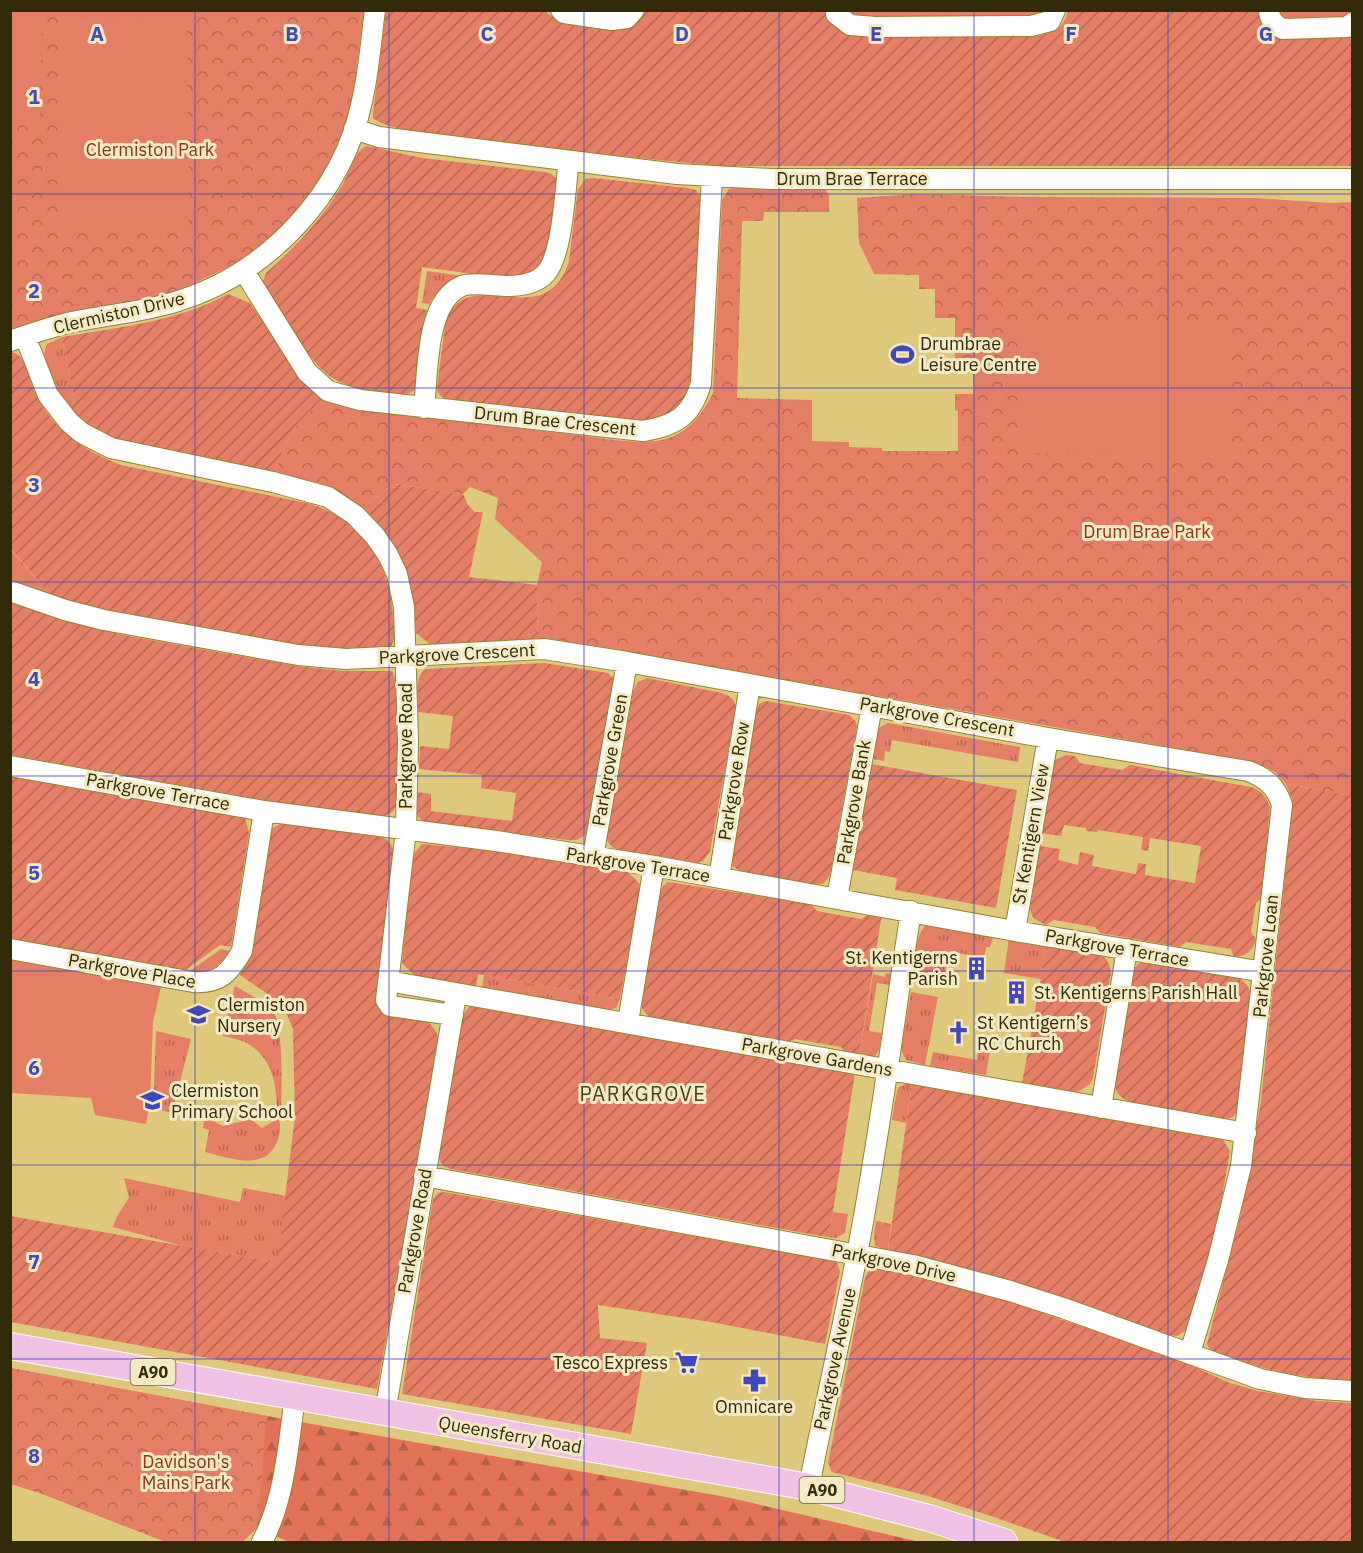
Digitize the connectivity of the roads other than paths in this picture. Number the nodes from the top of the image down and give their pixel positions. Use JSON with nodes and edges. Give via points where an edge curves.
{"nodes":[{"id":1,"x":375,"y":10,"type":"edge"},
{"id":2,"x":561,"y":10,"type":"edge"},
{"id":3,"x":634,"y":10,"type":"edge"},
{"id":4,"x":836,"y":10,"type":"edge"},
{"id":5,"x":1055,"y":10,"type":"edge"},
{"id":6,"x":1269,"y":10,"type":"edge"},
{"id":7,"x":1353,"y":23,"type":"edge"},
{"id":8,"x":354,"y":129,"type":"junction"},
{"id":9,"x":569,"y":161,"type":"junction"},
{"id":10,"x":712,"y":176,"type":"junction"},
{"id":11,"x":1353,"y":179,"type":"edge"},
{"id":12,"x":244,"y":271,"type":"junction"},
{"id":13,"x":18,"y":338,"type":"edge"},
{"id":14,"x":424,"y":408,"type":"junction"},
{"id":15,"x":10,"y":591,"type":"edge"},
{"id":16,"x":405,"y":658,"type":"junction"},
{"id":17,"x":627,"y":662,"type":"junction"},
{"id":18,"x":750,"y":684,"type":"junction"},
{"id":19,"x":872,"y":706,"type":"junction"},
{"id":20,"x":1048,"y":738,"type":"junction"},
{"id":21,"x":10,"y":766,"type":"edge"},
{"id":22,"x":264,"y":811,"type":"junction"},
{"id":23,"x":406,"y":830,"type":"junction"},
{"id":24,"x":594,"y":857,"type":"junction"},
{"id":25,"x":654,"y":866,"type":"junction"},
{"id":26,"x":718,"y":878,"type":"junction"},
{"id":27,"x":837,"y":898,"type":"junction"},
{"id":28,"x":911,"y":911,"type":"junction"},
{"id":29,"x":1015,"y":931,"type":"junction"},
{"id":30,"x":10,"y":949,"type":"edge"},
{"id":31,"x":1127,"y":949,"type":"junction"},
{"id":32,"x":1264,"y":972,"type":"junction"},
{"id":33,"x":388,"y":981,"type":"junction"},
{"id":34,"x":456,"y":993,"type":"junction"},
{"id":35,"x":453,"y":1015,"type":"junction"},
{"id":36,"x":628,"y":1022,"type":"junction"},
{"id":37,"x":888,"y":1070,"type":"junction"},
{"id":38,"x":1101,"y":1108,"type":"junction"},
{"id":39,"x":1246,"y":1133,"type":"junction"},
{"id":40,"x":424,"y":1176,"type":"junction"},
{"id":41,"x":857,"y":1254,"type":"junction"},
{"id":42,"x":10,"y":1346,"type":"edge"},
{"id":43,"x":1190,"y":1353,"type":"junction"},
{"id":44,"x":1353,"y":1391,"type":"edge"},
{"id":45,"x":295,"y":1397,"type":"junction"},
{"id":46,"x":385,"y":1413,"type":"junction"},
{"id":47,"x":809,"y":1487,"type":"junction"},
{"id":48,"x":273,"y":1521,"type":"junction"},
{"id":49,"x":262,"y":1542,"type":"edge"},
{"id":50,"x":274,"y":1542,"type":"edge"},
{"id":51,"x":1005,"y":1542,"type":"edge"}],
"edges":[{"from":1,"to":8,"type":"street","name":"Clermiston Drive","via":[[362,102]]},
{"from":2,"to":3,"type":"street","via":[[612,20],[627,18]]},
{"from":4,"to":5,"type":"street","via":[[850,26],[875,27],[1031,26],[1050,21]]},
{"from":6,"to":7,"type":"street","via":[[1275,25],[1283,29],[1331,29]]},
{"from":8,"to":9,"type":"street","name":"Drum Brae Terrace","via":[[379,137]]},
{"from":8,"to":12,"type":"street","name":"Clermiston Drive","via":[[336,173],[291,234]]},
{"from":9,"to":10,"type":"street","name":"Drum Brae Terrace"},
{"from":9,"to":14,"type":"street","via":[[557,253],[546,273],[526,285],[465,285],[451,292],[441,305],[432,332]]},
{"from":10,"to":11,"type":"street","name":"Drum Brae Terrace"},
{"from":10,"to":14,"type":"street","name":"Drum Brae Crescent","via":[[701,383],[698,397],[686,414],[660,428],[643,431]]},
{"from":12,"to":13,"type":"street","name":"Clermiston Drive","via":[[174,303],[70,322]]},
{"from":12,"to":14,"type":"street","name":"Drum Brae Crescent","via":[[307,372],[327,391],[360,400]]},
{"from":13,"to":16,"type":"street","name":"Parkgrove Road","via":[[48,395],[69,422],[96,442],[318,494],[355,515],[381,545],[397,574],[404,607]]},
{"from":15,"to":16,"type":"street","name":"Parkgrove Crescent","via":[[104,620],[298,655]]},
{"from":16,"to":17,"type":"street","name":"Parkgrove Crescent","via":[[528,649]]},
{"from":16,"to":23,"type":"street","name":"Parkgrove Road"},
{"from":17,"to":18,"type":"street","name":"Parkgrove Crescent"},
{"from":17,"to":24,"type":"street","name":"Parkgrove Green"},
{"from":18,"to":19,"type":"street","name":"Parkgrove Crescent"},
{"from":18,"to":26,"type":"street","name":"Parkgrove Row"},
{"from":19,"to":20,"type":"street","name":"Parkgrove Crescent"},
{"from":19,"to":27,"type":"street","name":"Parkgrove Bank"},
{"from":20,"to":29,"type":"street","name":"St Kentigern View"},
{"from":20,"to":32,"type":"street","name":"Parkgrove Loan","via":[[1248,771],[1271,783],[1282,805]]},
{"from":21,"to":22,"type":"street","name":"Parkgrove Terrace"},
{"from":22,"to":23,"type":"street","name":"Parkgrove Terrace"},
{"from":22,"to":30,"type":"street","name":"Parkgrove Place","via":[[242,951],[225,975],[215,981],[193,982]]},
{"from":23,"to":24,"type":"street","name":"Parkgrove Terrace"},
{"from":23,"to":33,"type":"street","name":"Parkgrove Road"},
{"from":24,"to":25,"type":"street","name":"Parkgrove Terrace"},
{"from":25,"to":26,"type":"street","name":"Parkgrove Terrace"},
{"from":25,"to":36,"type":"street"},
{"from":26,"to":27,"type":"street","name":"Parkgrove Terrace"},
{"from":27,"to":28,"type":"street","name":"Parkgrove Terrace"},
{"from":28,"to":29,"type":"street","name":"Parkgrove Terrace"},
{"from":28,"to":37,"type":"street","name":"Parkgrove Avenue"},
{"from":29,"to":31,"type":"street","name":"Parkgrove Terrace"},
{"from":31,"to":32,"type":"street","name":"Parkgrove Terrace"},
{"from":31,"to":38,"type":"street"},
{"from":32,"to":39,"type":"street","name":"Parkgrove Loan"},
{"from":33,"to":34,"type":"street","name":"Parkgrove Gardens"},
{"from":33,"to":35,"type":"street","name":"Parkgrove Road","via":[[386,1000],[390,1006]]},
{"from":34,"to":35,"type":"street","name":"Parkgrove Road"},
{"from":34,"to":36,"type":"street","name":"Parkgrove Gardens"},
{"from":35,"to":40,"type":"street","name":"Parkgrove Road"},
{"from":36,"to":37,"type":"street","name":"Parkgrove Gardens"},
{"from":37,"to":38,"type":"street","name":"Parkgrove Gardens"},
{"from":37,"to":41,"type":"street","name":"Parkgrove Avenue"},
{"from":38,"to":39,"type":"street","name":"Parkgrove Gardens"},
{"from":39,"to":43,"type":"street","name":"Parkgrove Loan","via":[[1227,1226]]},
{"from":40,"to":41,"type":"street","name":"Parkgrove Drive"},
{"from":40,"to":46,"type":"street","name":"Parkgrove Road"},
{"from":41,"to":43,"type":"street","name":"Parkgrove Drive","via":[[1010,1291]]},
{"from":41,"to":47,"type":"street","name":"Parkgrove Avenue"},
{"from":42,"to":45,"type":"main road","name":"Queensferry Road","number":"A90"},
{"from":43,"to":44,"type":"street","name":"Parkgrove Drive","via":[[1237,1372],[1284,1384]]},
{"from":45,"to":46,"type":"main road","name":"Queensferry Road","number":"A90"},
{"from":45,"to":48,"type":"street"},
{"from":46,"to":47,"type":"main road","name":"Queensferry Road","number":"A90"},
{"from":47,"to":51,"type":"main road","name":"Queensferry Road","number":"A90"},
{"from":48,"to":49,"type":"street"},
{"from":48,"to":50,"type":"street"}]}
